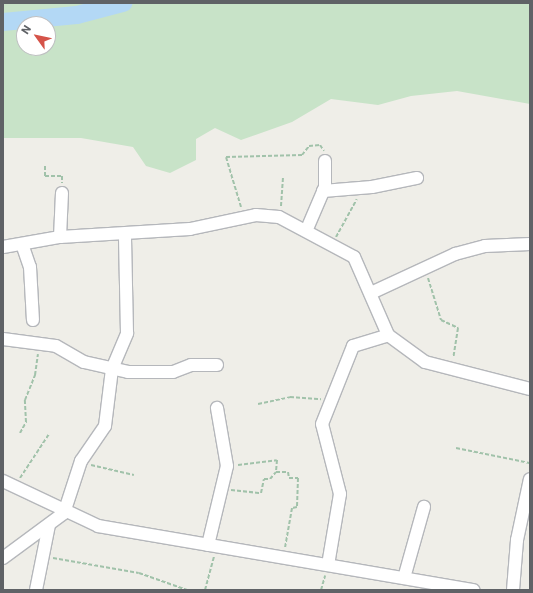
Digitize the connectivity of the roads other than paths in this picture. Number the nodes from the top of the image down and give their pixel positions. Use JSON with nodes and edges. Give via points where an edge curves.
{"nodes":[{"id":1,"x":325,"y":161,"type":"road end"},
{"id":2,"x":417,"y":178,"type":"dead end"},
{"id":3,"x":323,"y":191,"type":"junction"},
{"id":4,"x":62,"y":193,"type":"road end"},
{"id":5,"x":307,"y":229,"type":"junction"},
{"id":6,"x":125,"y":235,"type":"junction"},
{"id":7,"x":60,"y":237,"type":"junction"},
{"id":8,"x":22,"y":244,"type":"junction"},
{"id":9,"x":530,"y":244,"type":"edge"},
{"id":10,"x":3,"y":247,"type":"edge"},
{"id":11,"x":371,"y":293,"type":"junction"},
{"id":12,"x":33,"y":320,"type":"dead end"},
{"id":13,"x":388,"y":335,"type":"junction"},
{"id":14,"x":3,"y":339,"type":"edge"},
{"id":15,"x":217,"y":364,"type":"dead end"},
{"id":16,"x":112,"y":369,"type":"junction"},
{"id":17,"x":530,"y":389,"type":"edge"},
{"id":18,"x":217,"y":408,"type":"dead end"},
{"id":19,"x":530,"y":479,"type":"edge"},
{"id":20,"x":3,"y":481,"type":"edge"},
{"id":21,"x":424,"y":507,"type":"dead end"},
{"id":22,"x":64,"y":512,"type":"junction"},
{"id":23,"x":49,"y":525,"type":"junction"},
{"id":24,"x":212,"y":546,"type":"junction"},
{"id":25,"x":3,"y":558,"type":"edge"},
{"id":26,"x":328,"y":565,"type":"junction"},
{"id":27,"x":404,"y":578,"type":"junction"},
{"id":28,"x":36,"y":590,"type":"edge"},
{"id":29,"x":474,"y":590,"type":"edge"},
{"id":30,"x":514,"y":590,"type":"edge"}],
"edges":[{"from":1,"to":3,"type":"street"},
{"from":2,"to":3,"type":"street","via":[[364,188]]},
{"from":3,"to":5,"type":"street"},
{"from":4,"to":7,"type":"street"},
{"from":5,"to":6,"type":"street","via":[[279,217],[242,218],[208,226]]},
{"from":5,"to":11,"type":"street","via":[[354,257]]},
{"from":6,"to":7,"type":"street"},
{"from":6,"to":16,"type":"street","via":[[128,333]]},
{"from":7,"to":8,"type":"street"},
{"from":8,"to":10,"type":"street"},
{"from":8,"to":12,"type":"street","via":[[30,267]]},
{"from":9,"to":11,"type":"street","via":[[485,246],[424,266]]},
{"from":11,"to":13,"type":"street"},
{"from":13,"to":17,"type":"street","via":[[413,357],[446,369]]},
{"from":13,"to":26,"type":"street","via":[[353,346],[330,400],[322,431],[338,480],[340,506]]},
{"from":14,"to":16,"type":"street","via":[[56,346],[84,362]]},
{"from":15,"to":16,"type":"street","via":[[147,373]]},
{"from":16,"to":22,"type":"street","via":[[105,426],[81,462]]},
{"from":18,"to":24,"type":"street","via":[[227,466]]},
{"from":19,"to":30,"type":"street","via":[[517,540]]},
{"from":20,"to":22,"type":"street"},
{"from":21,"to":27,"type":"street"},
{"from":22,"to":23,"type":"street"},
{"from":22,"to":24,"type":"street","via":[[98,526]]},
{"from":23,"to":25,"type":"street"},
{"from":23,"to":28,"type":"street"},
{"from":24,"to":26,"type":"street"},
{"from":26,"to":27,"type":"street"},
{"from":27,"to":29,"type":"street"}]}
